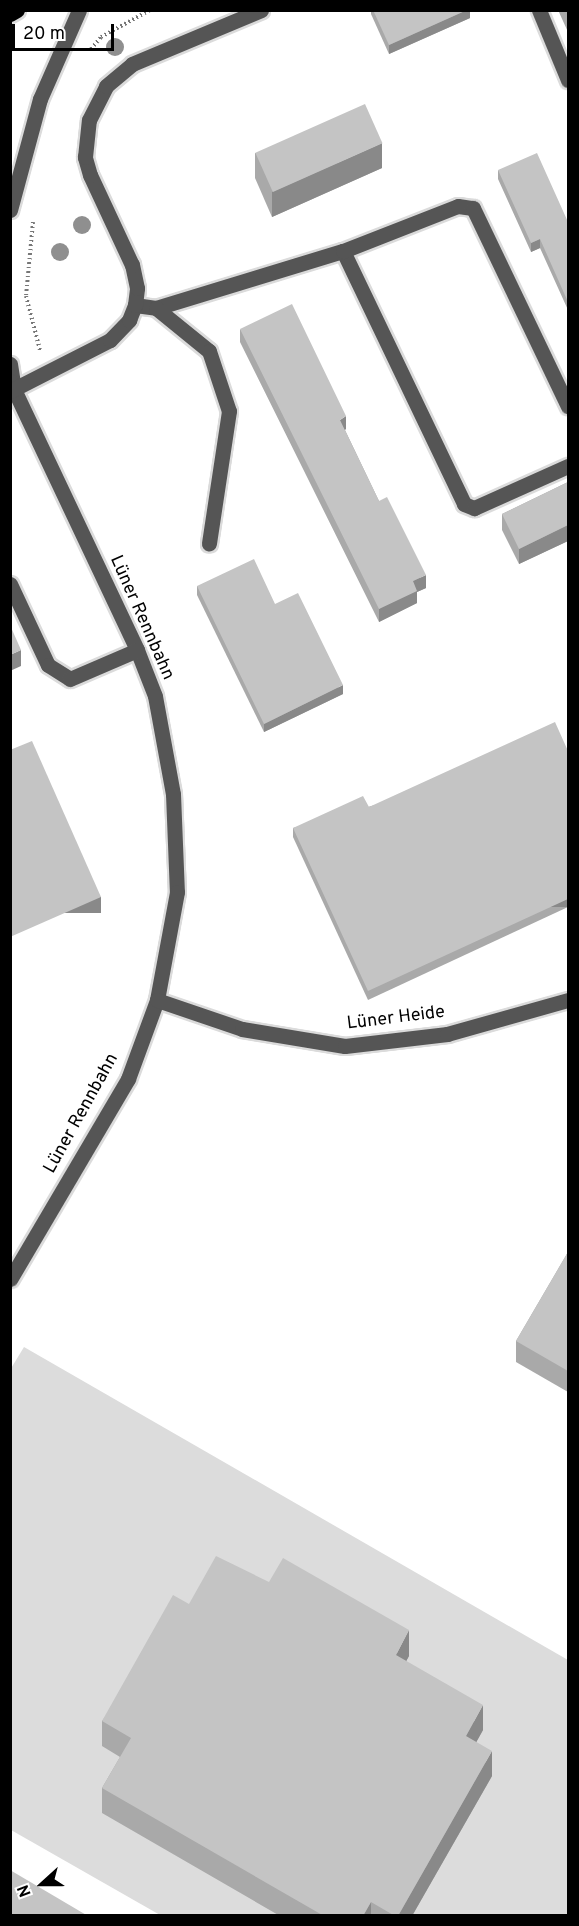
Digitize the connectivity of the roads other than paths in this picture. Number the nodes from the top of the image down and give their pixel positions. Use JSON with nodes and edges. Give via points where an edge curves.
{"nodes":[{"id":1,"x":17,"y":10,"type":"edge"},
{"id":2,"x":79,"y":10,"type":"edge"},
{"id":3,"x":261,"y":10,"type":"edge"},
{"id":4,"x":539,"y":10,"type":"edge"},
{"id":5,"x":10,"y":14,"type":"edge"},
{"id":6,"x":568,"y":80,"type":"edge"},
{"id":7,"x":10,"y":210,"type":"edge"},
{"id":8,"x":343,"y":251,"type":"junction"},
{"id":9,"x":135,"y":305,"type":"junction"},
{"id":10,"x":156,"y":308,"type":"junction"},
{"id":11,"x":10,"y":364,"type":"edge"},
{"id":12,"x":12,"y":387,"type":"edge"},
{"id":13,"x":568,"y":406,"type":"edge"},
{"id":14,"x":568,"y":466,"type":"edge"},
{"id":15,"x":209,"y":544,"type":"dead end"},
{"id":16,"x":10,"y":584,"type":"edge"},
{"id":17,"x":137,"y":650,"type":"junction"},
{"id":18,"x":157,"y":1000,"type":"junction"},
{"id":19,"x":568,"y":1000,"type":"edge"},
{"id":20,"x":10,"y":1279,"type":"edge"}],
"edges":[{"from":1,"to":5,"type":"main road"},
{"from":2,"to":7,"type":"street","via":[[40,99]]},
{"from":3,"to":9,"type":"street","via":[[132,64],[106,86],[96,102],[85,137],[85,157],[132,265],[137,288]]},
{"from":4,"to":6,"type":"street"},
{"from":8,"to":10,"type":"street"},
{"from":8,"to":13,"type":"street","via":[[458,206],[473,208]]},
{"from":8,"to":14,"type":"street","via":[[464,504],[474,508]]},
{"from":9,"to":10,"type":"street"},
{"from":9,"to":12,"type":"street","via":[[121,331],[48,372]]},
{"from":10,"to":15,"type":"street","via":[[210,351],[229,411]]},
{"from":11,"to":12,"type":"street","name":"Lüner Rennbahn"},
{"from":12,"to":17,"type":"street","name":"Lüner Rennbahn"},
{"from":16,"to":17,"type":"street","via":[[48,665],[70,679]]},
{"from":17,"to":18,"type":"street","name":"Lüner Rennbahn","via":[[155,696],[173,794],[177,892]]},
{"from":18,"to":19,"type":"street","name":"Lüner Heide","via":[[242,1029],[345,1046],[447,1034]]},
{"from":18,"to":20,"type":"street","name":"Lüner Rennbahn","via":[[128,1079]]}]}
